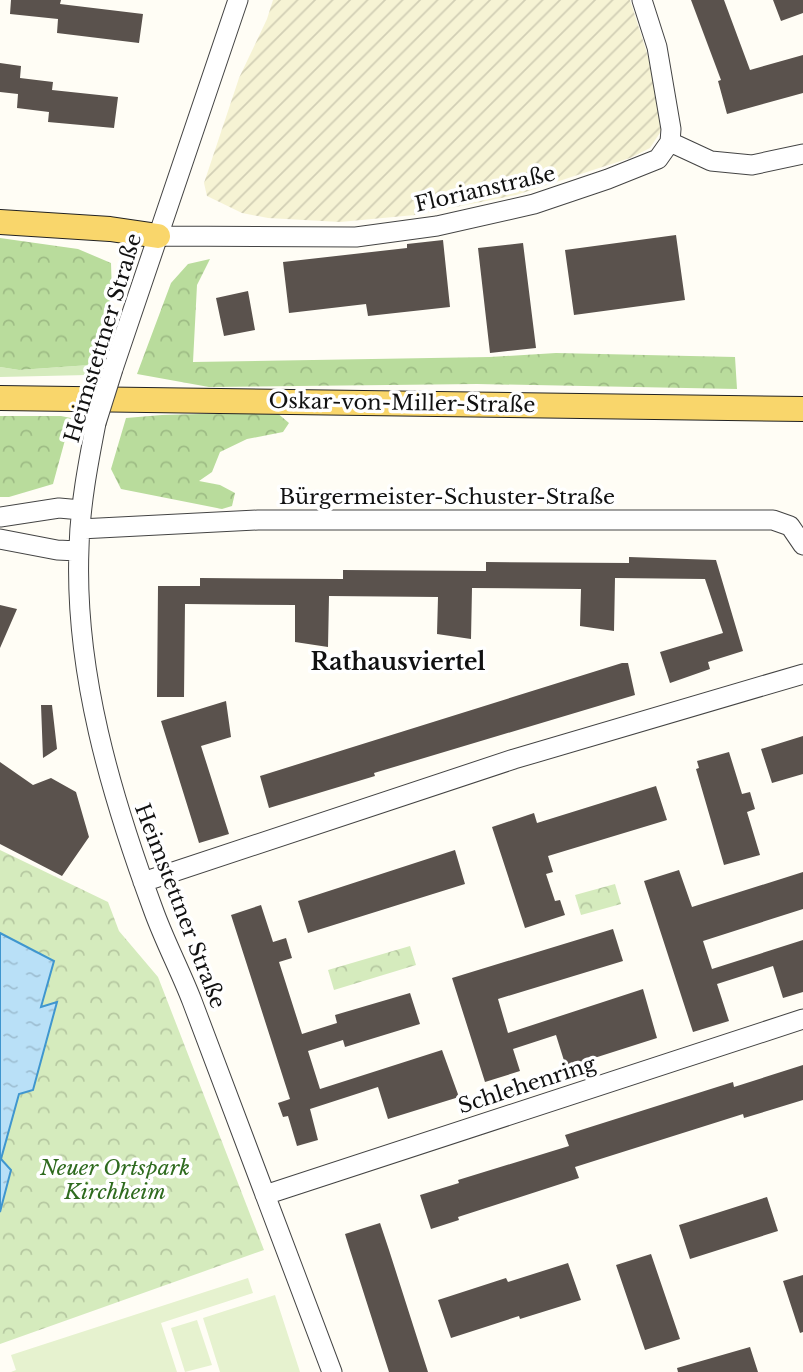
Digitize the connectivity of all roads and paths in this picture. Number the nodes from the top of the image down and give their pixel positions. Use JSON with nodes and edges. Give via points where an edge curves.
{"nodes":[{"id":1,"x":239,"y":0,"type":"edge"},
{"id":2,"x":642,"y":0,"type":"edge"},
{"id":3,"x":670,"y":142,"type":"junction"},
{"id":4,"x":803,"y":154,"type":"edge"},
{"id":5,"x":0,"y":222,"type":"edge"},
{"id":6,"x":158,"y":236,"type":"junction"},
{"id":7,"x":0,"y":398,"type":"edge"},
{"id":8,"x":803,"y":409,"type":"edge"},
{"id":9,"x":0,"y":517,"type":"edge"},
{"id":10,"x":80,"y":520,"type":"junction"},
{"id":11,"x":0,"y":539,"type":"edge"},
{"id":12,"x":803,"y":545,"type":"edge"},
{"id":13,"x":78,"y":551,"type":"junction"},
{"id":14,"x":803,"y":674,"type":"edge"},
{"id":15,"x":143,"y":882,"type":"junction"},
{"id":16,"x":803,"y":1019,"type":"edge"},
{"id":17,"x":265,"y":1195,"type":"junction"},
{"id":18,"x":332,"y":1372,"type":"edge"}],
"edges":[{"from":1,"to":6,"type":"street","name":"Heimstettner Straße"},
{"from":2,"to":3,"type":"street","via":[[660,60]]},
{"from":3,"to":4,"type":"street","via":[[711,161],[752,165]]},
{"from":3,"to":6,"type":"street","name":"Florianstraße","via":[[658,159],[608,179],[534,204],[437,226],[356,237]]},
{"from":5,"to":6,"type":"main road"},
{"from":6,"to":10,"type":"street","name":"Heimstettner Straße","bridge":true,"via":[[96,423]]},
{"from":7,"to":8,"type":"main road","name":"Oskar-von-Miller-Straße"},
{"from":9,"to":10,"type":"street","name":"Bürgermeister-Schuster-Straße","via":[[59,508]]},
{"from":10,"to":12,"type":"street","name":"Bürgermeister-Schuster-Straße","via":[[773,520],[790,526]]},
{"from":10,"to":13,"type":"street","name":"Heimstettner Straße"},
{"from":11,"to":13,"type":"street"},
{"from":13,"to":15,"type":"street","name":"Heimstettner Straße","via":[[79,605],[92,694],[107,767]]},
{"from":14,"to":15,"type":"street","via":[[514,760]]},
{"from":15,"to":17,"type":"street","name":"Heimstettner Straße"},
{"from":16,"to":17,"type":"street","name":"Schlehenring"},
{"from":17,"to":18,"type":"street","name":"Heimstettner Straße"}]}
